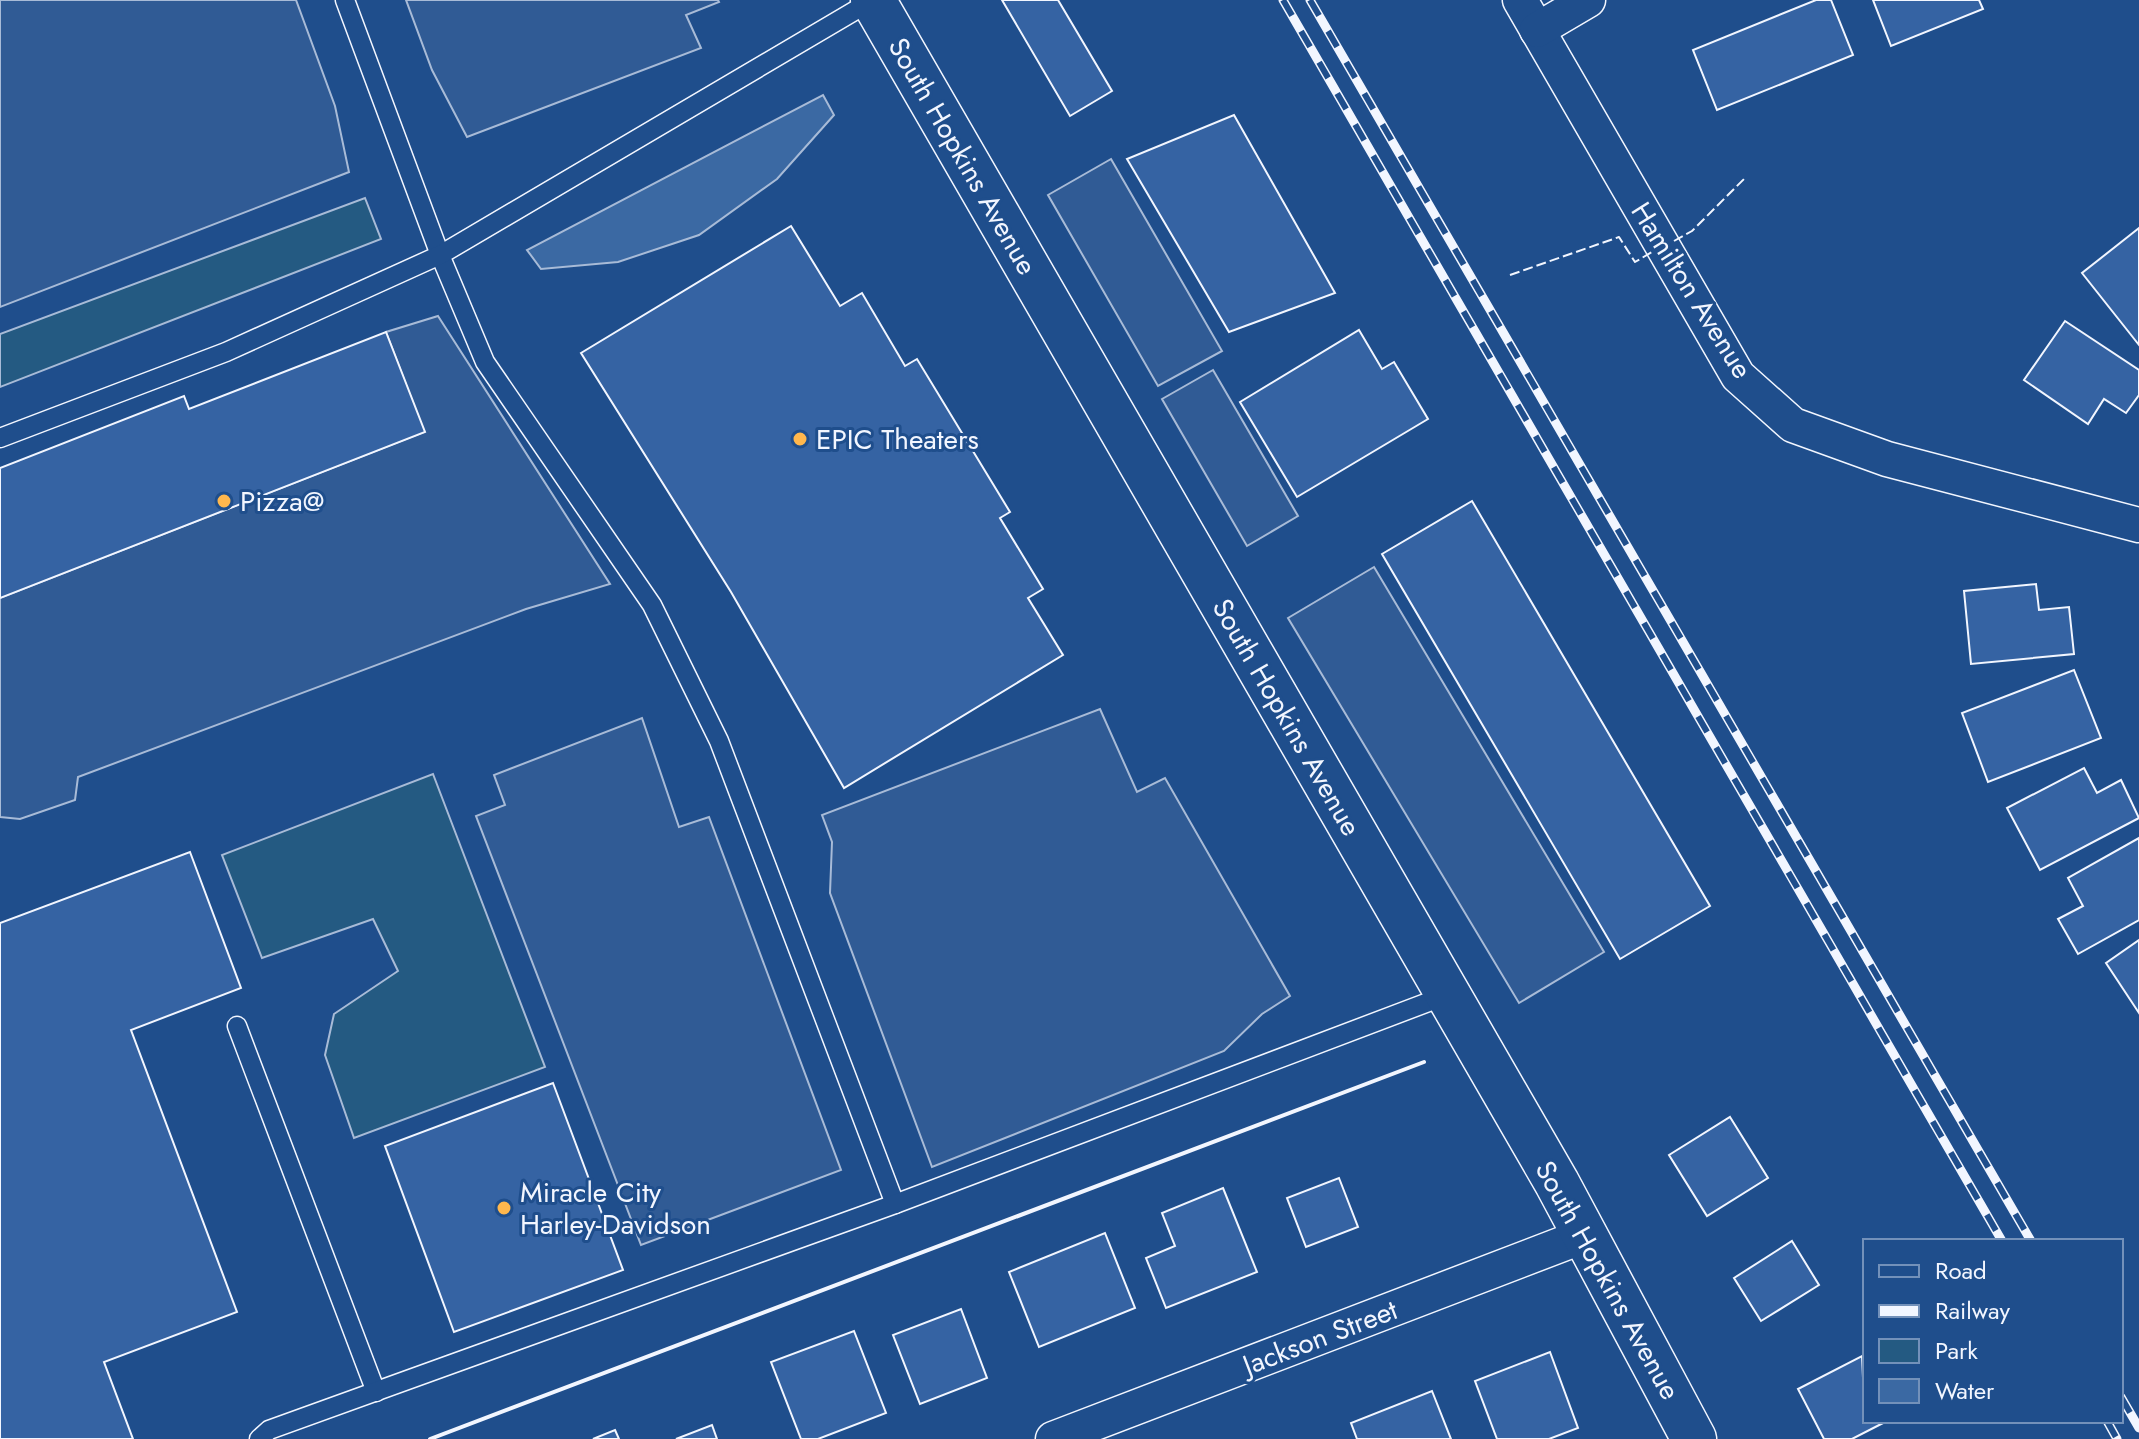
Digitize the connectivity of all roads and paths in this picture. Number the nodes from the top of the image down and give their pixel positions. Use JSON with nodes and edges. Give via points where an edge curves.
{"nodes":[{"id":1,"x":345,"y":0,"type":"edge"},
{"id":2,"x":873,"y":0,"type":"edge"},
{"id":3,"x":1520,"y":0,"type":"edge"},
{"id":4,"x":1588,"y":0,"type":"edge"},
{"id":5,"x":1537,"y":30,"type":"junction"},
{"id":6,"x":440,"y":255,"type":"junction"},
{"id":7,"x":0,"y":438,"type":"edge"},
{"id":8,"x":2139,"y":525,"type":"edge"},
{"id":9,"x":1447,"y":995,"type":"junction"},
{"id":10,"x":237,"y":1026,"type":"dead end"},
{"id":11,"x":895,"y":1204,"type":"junction"},
{"id":12,"x":1586,"y":1235,"type":"junction"},
{"id":13,"x":376,"y":1392,"type":"junction"},
{"id":14,"x":259,"y":1439,"type":"edge"},
{"id":15,"x":1053,"y":1439,"type":"edge"},
{"id":16,"x":1694,"y":1439,"type":"edge"}],
"edges":[{"from":1,"to":6,"type":"lane"},
{"from":2,"to":6,"type":"lane"},
{"from":2,"to":9,"type":"street","name":"South Hopkins Avenue"},
{"from":3,"to":5,"type":"street","name":"Hamilton Avenue"},
{"from":4,"to":5,"type":"street"},
{"from":5,"to":8,"type":"street","name":"Hamilton Avenue","via":[[1738,376],[1793,425],[1887,459]]},
{"from":6,"to":7,"type":"lane","via":[[226,352]]},
{"from":6,"to":11,"type":"lane","via":[[485,362],[652,605],[719,741]]},
{"from":9,"to":11,"type":"lane"},
{"from":9,"to":12,"type":"street","name":"South Hopkins Avenue"},
{"from":10,"to":13,"type":"lane"},
{"from":11,"to":13,"type":"lane"},
{"from":12,"to":15,"type":"street","name":"Jackson Street"},
{"from":12,"to":16,"type":"street","name":"South Hopkins Avenue"},
{"from":13,"to":14,"type":"lane","via":[[269,1430]]}]}
